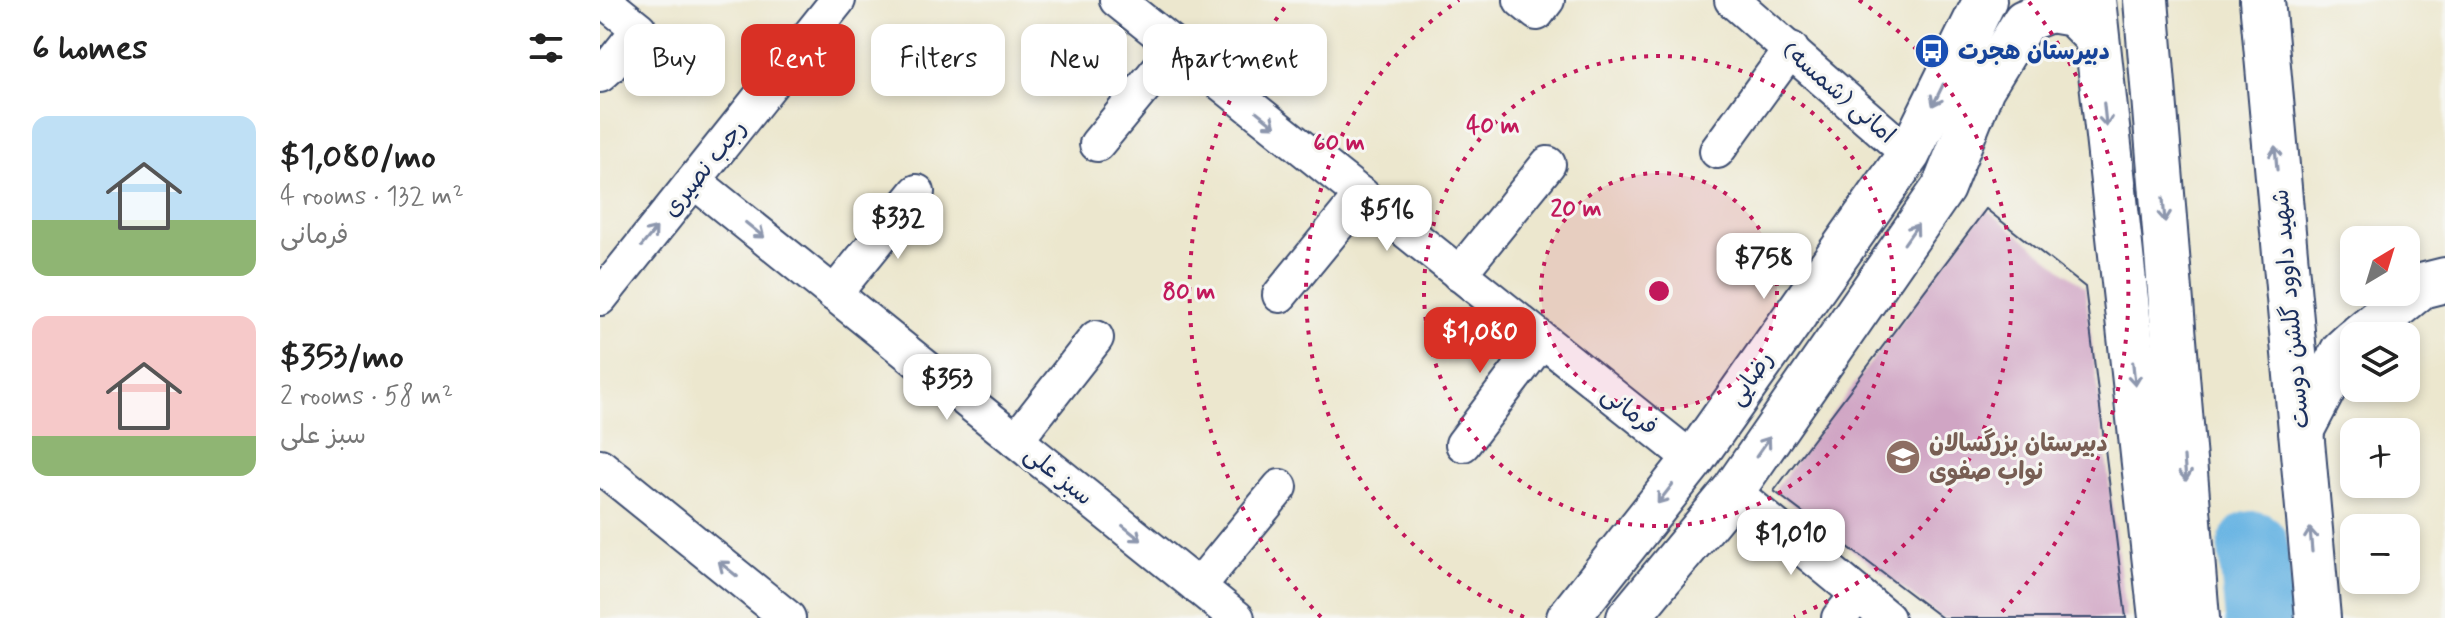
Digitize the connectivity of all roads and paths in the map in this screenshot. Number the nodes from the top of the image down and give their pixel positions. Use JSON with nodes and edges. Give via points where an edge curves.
{"nodes":[{"id":1,"x":603,"y":0,"type":"edge"},
{"id":2,"x":838,"y":0,"type":"edge"},
{"id":3,"x":1117,"y":0,"type":"edge"},
{"id":4,"x":1521,"y":0,"type":"edge"},
{"id":5,"x":1547,"y":0,"type":"edge"},
{"id":6,"x":1732,"y":0,"type":"edge"},
{"id":7,"x":1985,"y":0,"type":"edge"},
{"id":8,"x":2146,"y":0,"type":"edge"},
{"id":9,"x":2262,"y":0,"type":"edge"},
{"id":10,"x":2095,"y":19,"type":"edge"},
{"id":11,"x":1148,"y":24,"type":"edge"},
{"id":12,"x":1791,"y":49,"type":"junction"},
{"id":13,"x":600,"y":75,"type":"edge"},
{"id":14,"x":1143,"y":88,"type":"edge"},
{"id":15,"x":1238,"y":96,"type":"edge"},
{"id":16,"x":1097,"y":144,"type":"dead end"},
{"id":17,"x":1717,"y":151,"type":"dead end"},
{"id":18,"x":1909,"y":154,"type":"junction"},
{"id":19,"x":1548,"y":164,"type":"dead end"},
{"id":20,"x":694,"y":181,"type":"junction"},
{"id":21,"x":1943,"y":188,"type":"junction"},
{"id":22,"x":917,"y":192,"type":"dead end"},
{"id":23,"x":1362,"y":195,"type":"junction"},
{"id":24,"x":1459,"y":274,"type":"junction"},
{"id":25,"x":2445,"y":280,"type":"edge"},
{"id":26,"x":834,"y":294,"type":"junction"},
{"id":27,"x":1280,"y":295,"type":"dead end"},
{"id":28,"x":600,"y":298,"type":"edge"},
{"id":29,"x":2377,"y":322,"type":"edge"},
{"id":30,"x":1096,"y":338,"type":"dead end"},
{"id":31,"x":1542,"y":340,"type":"junction"},
{"id":32,"x":2340,"y":357,"type":"edge"},
{"id":33,"x":2301,"y":431,"type":"junction"},
{"id":34,"x":1016,"y":440,"type":"junction"},
{"id":35,"x":1463,"y":444,"type":"dead end"},
{"id":36,"x":1693,"y":460,"type":"junction"},
{"id":37,"x":600,"y":466,"type":"edge"},
{"id":38,"x":1280,"y":487,"type":"dead end"},
{"id":39,"x":1733,"y":491,"type":"junction"},
{"id":40,"x":1198,"y":587,"type":"junction"},
{"id":41,"x":1848,"y":606,"type":"edge"},
{"id":42,"x":788,"y":618,"type":"edge"},
{"id":43,"x":1237,"y":618,"type":"edge"},
{"id":44,"x":1568,"y":618,"type":"edge"},
{"id":45,"x":1628,"y":618,"type":"edge"},
{"id":46,"x":1887,"y":618,"type":"edge"},
{"id":47,"x":2161,"y":618,"type":"edge"},
{"id":48,"x":2197,"y":618,"type":"edge"},
{"id":49,"x":2318,"y":618,"type":"edge"}],
"edges":[{"from":1,"to":13,"type":"street","via":[[639,29]]},
{"from":2,"to":20,"type":"street","name":"رجب نصیری"},
{"from":3,"to":11,"type":"street","name":"فرمانی"},
{"from":4,"to":5,"type":"street","via":[[1537,13]]},
{"from":6,"to":12,"type":"street","name":"امانی (شمسه)"},
{"from":7,"to":18,"type":"street","name":"رضایی","one_way":true},
{"from":8,"to":48,"type":"main road","one_way":true},
{"from":33,"to":9,"type":"main road","name":"شهید داوود گلشن دوست","one_way":true},
{"from":10,"to":21,"type":"street","name":"رضایی","via":[[2050,11],[2024,21],[1983,88]]},
{"from":10,"to":47,"type":"main road","one_way":true},
{"from":12,"to":17,"type":"street"},
{"from":12,"to":18,"type":"street","name":"امانی (شمسه)"},
{"from":14,"to":16,"type":"street"},
{"from":15,"to":23,"type":"street","name":"فرمانی","one_way":true},
{"from":18,"to":21,"type":"street"},
{"from":18,"to":36,"type":"street","name":"رضایی"},
{"from":19,"to":24,"type":"street"},
{"from":20,"to":26,"type":"street","name":"سبز علی","one_way":true},
{"from":28,"to":20,"type":"street","name":"رجب نصیری","one_way":true},
{"from":39,"to":21,"type":"street","name":"رضایی","one_way":true},
{"from":22,"to":26,"type":"street"},
{"from":23,"to":24,"type":"street","name":"فرمانی"},
{"from":23,"to":27,"type":"street"},
{"from":24,"to":31,"type":"street","name":"فرمانی"},
{"from":25,"to":29,"type":"main road","via":[[2421,286]]},
{"from":26,"to":34,"type":"street","name":"سبز علی"},
{"from":30,"to":34,"type":"street"},
{"from":31,"to":35,"type":"street"},
{"from":31,"to":36,"type":"street","name":"فرمانی"},
{"from":32,"to":33,"type":"main road"},
{"from":49,"to":33,"type":"main road","name":"شهید داوود گلشن دوست","one_way":true},
{"from":34,"to":40,"type":"street","name":"سبز علی","one_way":true},
{"from":36,"to":39,"type":"street"},
{"from":36,"to":44,"type":"street","name":"رضایی","one_way":true},
{"from":42,"to":37,"type":"street","one_way":true},
{"from":38,"to":40,"type":"street"},
{"from":39,"to":41,"type":"street"},
{"from":39,"to":45,"type":"street","name":"رضایی"},
{"from":40,"to":43,"type":"street","name":"سبز علی"},
{"from":41,"to":46,"type":"street"}]}
